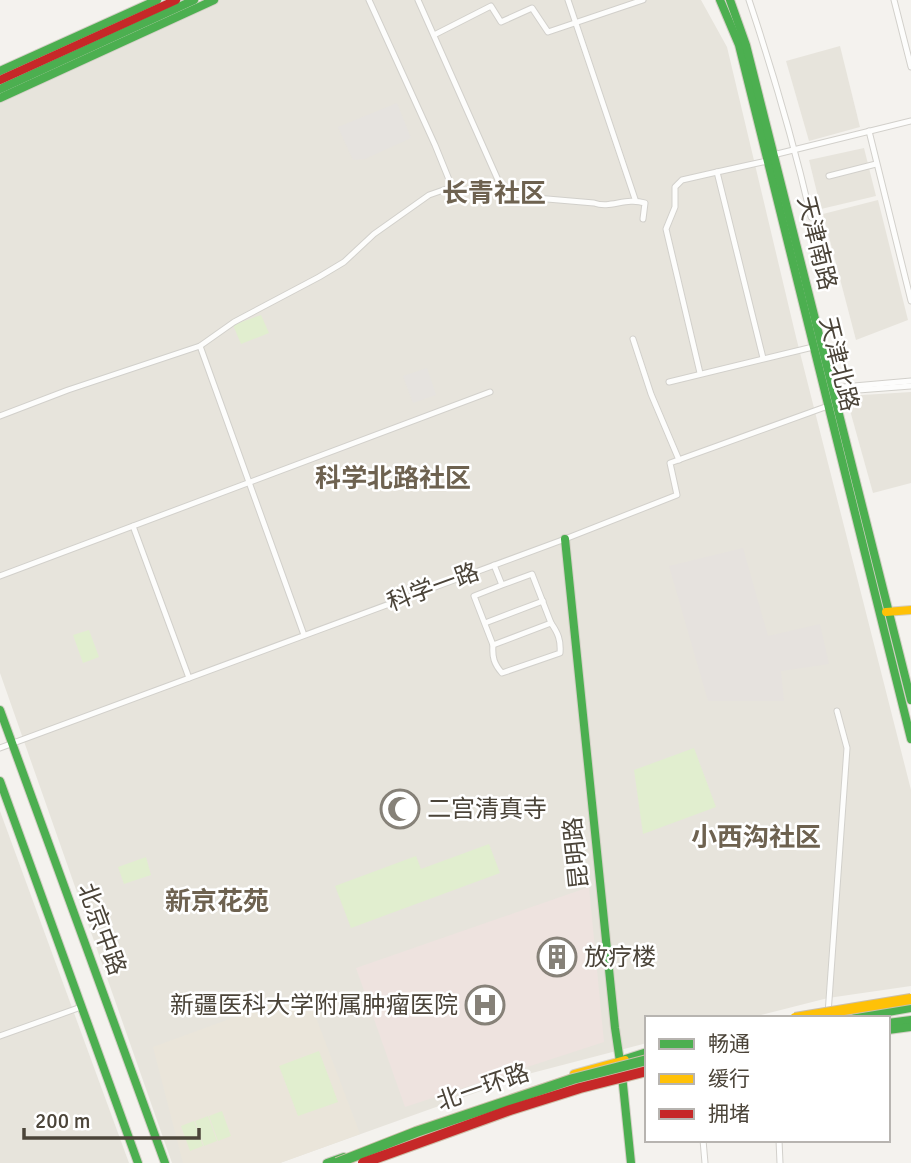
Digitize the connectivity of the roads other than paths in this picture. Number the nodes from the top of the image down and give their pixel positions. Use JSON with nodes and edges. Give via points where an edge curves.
{"nodes":[{"id":1,"x":157,"y":0,"type":"edge"},
{"id":2,"x":176,"y":0,"type":"edge"},
{"id":3,"x":194,"y":0,"type":"edge"},
{"id":4,"x":214,"y":0,"type":"edge"},
{"id":5,"x":369,"y":0,"type":"edge"},
{"id":6,"x":418,"y":0,"type":"edge"},
{"id":7,"x":568,"y":0,"type":"edge"},
{"id":8,"x":643,"y":0,"type":"edge"},
{"id":9,"x":720,"y":0,"type":"edge"},
{"id":10,"x":730,"y":0,"type":"edge"},
{"id":11,"x":749,"y":0,"type":"edge"},
{"id":12,"x":894,"y":0,"type":"edge"},
{"id":13,"x":575,"y":23,"type":"junction"},
{"id":14,"x":434,"y":35,"type":"junction"},
{"id":15,"x":911,"y":66,"type":"edge"},
{"id":16,"x":0,"y":71,"type":"edge"},
{"id":17,"x":0,"y":80,"type":"edge"},
{"id":18,"x":0,"y":89,"type":"edge"},
{"id":19,"x":0,"y":98,"type":"edge"},
{"id":20,"x":911,"y":121,"type":"edge"},
{"id":21,"x":869,"y":131,"type":"junction"},
{"id":22,"x":796,"y":150,"type":"junction"},
{"id":23,"x":770,"y":158,"type":"junction"},
{"id":24,"x":876,"y":164,"type":"junction"},
{"id":25,"x":717,"y":172,"type":"junction"},
{"id":26,"x":829,"y":176,"type":"dead end"},
{"id":27,"x":635,"y":199,"type":"junction"},
{"id":28,"x":811,"y":218,"type":"dead end"},
{"id":29,"x":643,"y":219,"type":"dead end"},
{"id":30,"x":911,"y":301,"type":"edge"},
{"id":31,"x":812,"y":327,"type":"junction"},
{"id":32,"x":633,"y":339,"type":"dead end"},
{"id":33,"x":200,"y":346,"type":"junction"},
{"id":34,"x":813,"y":347,"type":"junction"},
{"id":35,"x":763,"y":358,"type":"junction"},
{"id":36,"x":699,"y":373,"type":"junction"},
{"id":37,"x":669,"y":382,"type":"dead end"},
{"id":38,"x":911,"y":384,"type":"edge"},
{"id":39,"x":832,"y":390,"type":"junction"},
{"id":40,"x":490,"y":392,"type":"dead end"},
{"id":41,"x":828,"y":407,"type":"junction"},
{"id":42,"x":0,"y":415,"type":"edge"},
{"id":43,"x":679,"y":460,"type":"junction"},
{"id":44,"x":250,"y":482,"type":"junction"},
{"id":45,"x":851,"y":482,"type":"junction"},
{"id":46,"x":134,"y":526,"type":"junction"},
{"id":47,"x":565,"y":538,"type":"junction"},
{"id":48,"x":494,"y":565,"type":"junction"},
{"id":49,"x":0,"y":576,"type":"edge"},
{"id":50,"x":502,"y":585,"type":"junction"},
{"id":51,"x":542,"y":601,"type":"junction"},
{"id":52,"x":911,"y":610,"type":"edge"},
{"id":53,"x":884,"y":612,"type":"junction"},
{"id":54,"x":485,"y":623,"type":"junction"},
{"id":55,"x":551,"y":623,"type":"junction"},
{"id":56,"x":304,"y":635,"type":"junction"},
{"id":57,"x":493,"y":645,"type":"junction"},
{"id":58,"x":189,"y":678,"type":"junction"},
{"id":59,"x":911,"y":700,"type":"edge"},
{"id":60,"x":0,"y":710,"type":"edge"},
{"id":61,"x":837,"y":711,"type":"dead end"},
{"id":62,"x":911,"y":739,"type":"edge"},
{"id":63,"x":12,"y":743,"type":"junction"},
{"id":64,"x":0,"y":748,"type":"edge"},
{"id":65,"x":0,"y":781,"type":"edge"},
{"id":66,"x":3,"y":800,"type":"edge"},
{"id":67,"x":911,"y":999,"type":"edge"},
{"id":68,"x":81,"y":1007,"type":"junction"},
{"id":69,"x":911,"y":1007,"type":"edge"},
{"id":70,"x":807,"y":1016,"type":"edge"},
{"id":71,"x":827,"y":1016,"type":"edge"},
{"id":72,"x":842,"y":1016,"type":"edge"},
{"id":73,"x":864,"y":1016,"type":"edge"},
{"id":74,"x":911,"y":1019,"type":"edge"},
{"id":75,"x":890,"y":1021,"type":"edge"},
{"id":76,"x":911,"y":1027,"type":"edge"},
{"id":77,"x":890,"y":1030,"type":"edge"},
{"id":78,"x":0,"y":1036,"type":"edge"},
{"id":79,"x":645,"y":1054,"type":"edge"},
{"id":80,"x":619,"y":1061,"type":"junction"},
{"id":81,"x":645,"y":1061,"type":"edge"},
{"id":82,"x":645,"y":1071,"type":"edge"},
{"id":83,"x":645,"y":1072,"type":"edge"},
{"id":84,"x":622,"y":1075,"type":"junction"},
{"id":85,"x":703,"y":1142,"type":"edge"},
{"id":86,"x":779,"y":1142,"type":"edge"},
{"id":87,"x":138,"y":1163,"type":"edge"},
{"id":88,"x":165,"y":1163,"type":"edge"},
{"id":89,"x":327,"y":1163,"type":"edge"},
{"id":90,"x":337,"y":1163,"type":"edge"},
{"id":91,"x":363,"y":1163,"type":"edge"},
{"id":92,"x":375,"y":1163,"type":"edge"},
{"id":93,"x":631,"y":1163,"type":"edge"},
{"id":94,"x":705,"y":1163,"type":"edge"},
{"id":95,"x":780,"y":1163,"type":"edge"}],
"edges":[{"from":1,"to":16,"type":"main road"},
{"from":2,"to":17,"type":"main road"},
{"from":3,"to":18,"type":"main road"},
{"from":4,"to":19,"type":"main road"},
{"from":5,"to":33,"type":"street","via":[[452,187],[429,195],[319,278],[234,321]]},
{"from":6,"to":14,"type":"street"},
{"from":7,"to":13,"type":"street"},
{"from":8,"to":13,"type":"street"},
{"from":9,"to":23,"type":"main road","via":[[739,45]]},
{"from":10,"to":23,"type":"main road","name":"天津南路","via":[[746,45]]},
{"from":11,"to":22,"type":"street"},
{"from":12,"to":15,"type":"street"},
{"from":13,"to":14,"type":"street","via":[[548,32],[532,8],[501,22],[491,6]]},
{"from":13,"to":27,"type":"street"},
{"from":14,"to":27,"type":"street","via":[[502,189],[524,197],[601,206]]},
{"from":20,"to":21,"type":"street"},
{"from":21,"to":22,"type":"street"},
{"from":21,"to":24,"type":"street"},
{"from":22,"to":23,"type":"street"},
{"from":22,"to":28,"type":"street"},
{"from":23,"to":25,"type":"street"},
{"from":23,"to":31,"type":"main road","name":"天津南路"},
{"from":24,"to":26,"type":"street"},
{"from":24,"to":30,"type":"street"},
{"from":25,"to":35,"type":"street"},
{"from":25,"to":36,"type":"street","via":[[682,180],[675,187],[666,229]]},
{"from":27,"to":29,"type":"street","via":[[645,202]]},
{"from":31,"to":34,"type":"main road","name":"天津北路"},
{"from":31,"to":39,"type":"main road","name":"天津南路"},
{"from":32,"to":43,"type":"street"},
{"from":33,"to":42,"type":"street"},
{"from":33,"to":44,"type":"street"},
{"from":34,"to":35,"type":"street"},
{"from":34,"to":41,"type":"main road","name":"天津北路"},
{"from":35,"to":36,"type":"street"},
{"from":36,"to":37,"type":"street"},
{"from":38,"to":39,"type":"street"},
{"from":39,"to":45,"type":"main road","name":"天津南路"},
{"from":40,"to":44,"type":"street"},
{"from":41,"to":43,"type":"street"},
{"from":41,"to":45,"type":"main road","name":"天津北路"},
{"from":43,"to":47,"type":"street","name":"科学一路","via":[[670,463],[677,495]]},
{"from":44,"to":46,"type":"street"},
{"from":44,"to":56,"type":"street"},
{"from":45,"to":53,"type":"main road","name":"天津南路"},
{"from":46,"to":49,"type":"street"},
{"from":46,"to":58,"type":"street"},
{"from":47,"to":48,"type":"street","name":"科学一路"},
{"from":47,"to":80,"type":"main road","name":"昆明路"},
{"from":48,"to":50,"type":"street"},
{"from":48,"to":56,"type":"street","name":"科学一路"},
{"from":50,"to":51,"type":"street","via":[[532,574]]},
{"from":50,"to":54,"type":"street","via":[[474,596]]},
{"from":51,"to":54,"type":"street"},
{"from":51,"to":55,"type":"street"},
{"from":52,"to":53,"type":"main road"},
{"from":53,"to":59,"type":"main road","name":"天津南路"},
{"from":53,"to":62,"type":"main road"},
{"from":54,"to":57,"type":"street"},
{"from":55,"to":57,"type":"street"},
{"from":55,"to":57,"type":"street","via":[[561,643],[559,653],[502,673],[492,657]]},
{"from":56,"to":58,"type":"street","name":"科学一路"},
{"from":58,"to":63,"type":"street","name":"科学一路"},
{"from":60,"to":63,"type":"main road","name":"北京中路"},
{"from":61,"to":71,"type":"street","via":[[847,748]]},
{"from":63,"to":64,"type":"street","name":"科学一路"},
{"from":63,"to":88,"type":"main road","name":"北京中路"},
{"from":65,"to":66,"type":"main road","name":"北京中路"},
{"from":66,"to":68,"type":"main road","name":"北京中路"},
{"from":67,"to":70,"type":"main road","bridge":true},
{"from":68,"to":78,"type":"street"},
{"from":68,"to":87,"type":"main road","name":"北京中路"},
{"from":69,"to":72,"type":"main road"},
{"from":69,"to":73,"type":"main road"},
{"from":74,"to":75,"type":"main road"},
{"from":76,"to":77,"type":"main road"},
{"from":79,"to":80,"type":"main road"},
{"from":80,"to":84,"type":"main road","name":"昆明路"},
{"from":80,"to":89,"type":"main road"},
{"from":81,"to":90,"type":"main road","name":"北一环路","bridge":true,"via":[[561,1083]]},
{"from":82,"to":84,"type":"main road"},
{"from":83,"to":91,"type":"main road","name":"北一环路","bridge":true,"via":[[545,1099]]},
{"from":84,"to":92,"type":"main road"},
{"from":84,"to":93,"type":"main road","name":"昆明路"},
{"from":85,"to":94,"type":"street"},
{"from":86,"to":95,"type":"street"}]}
